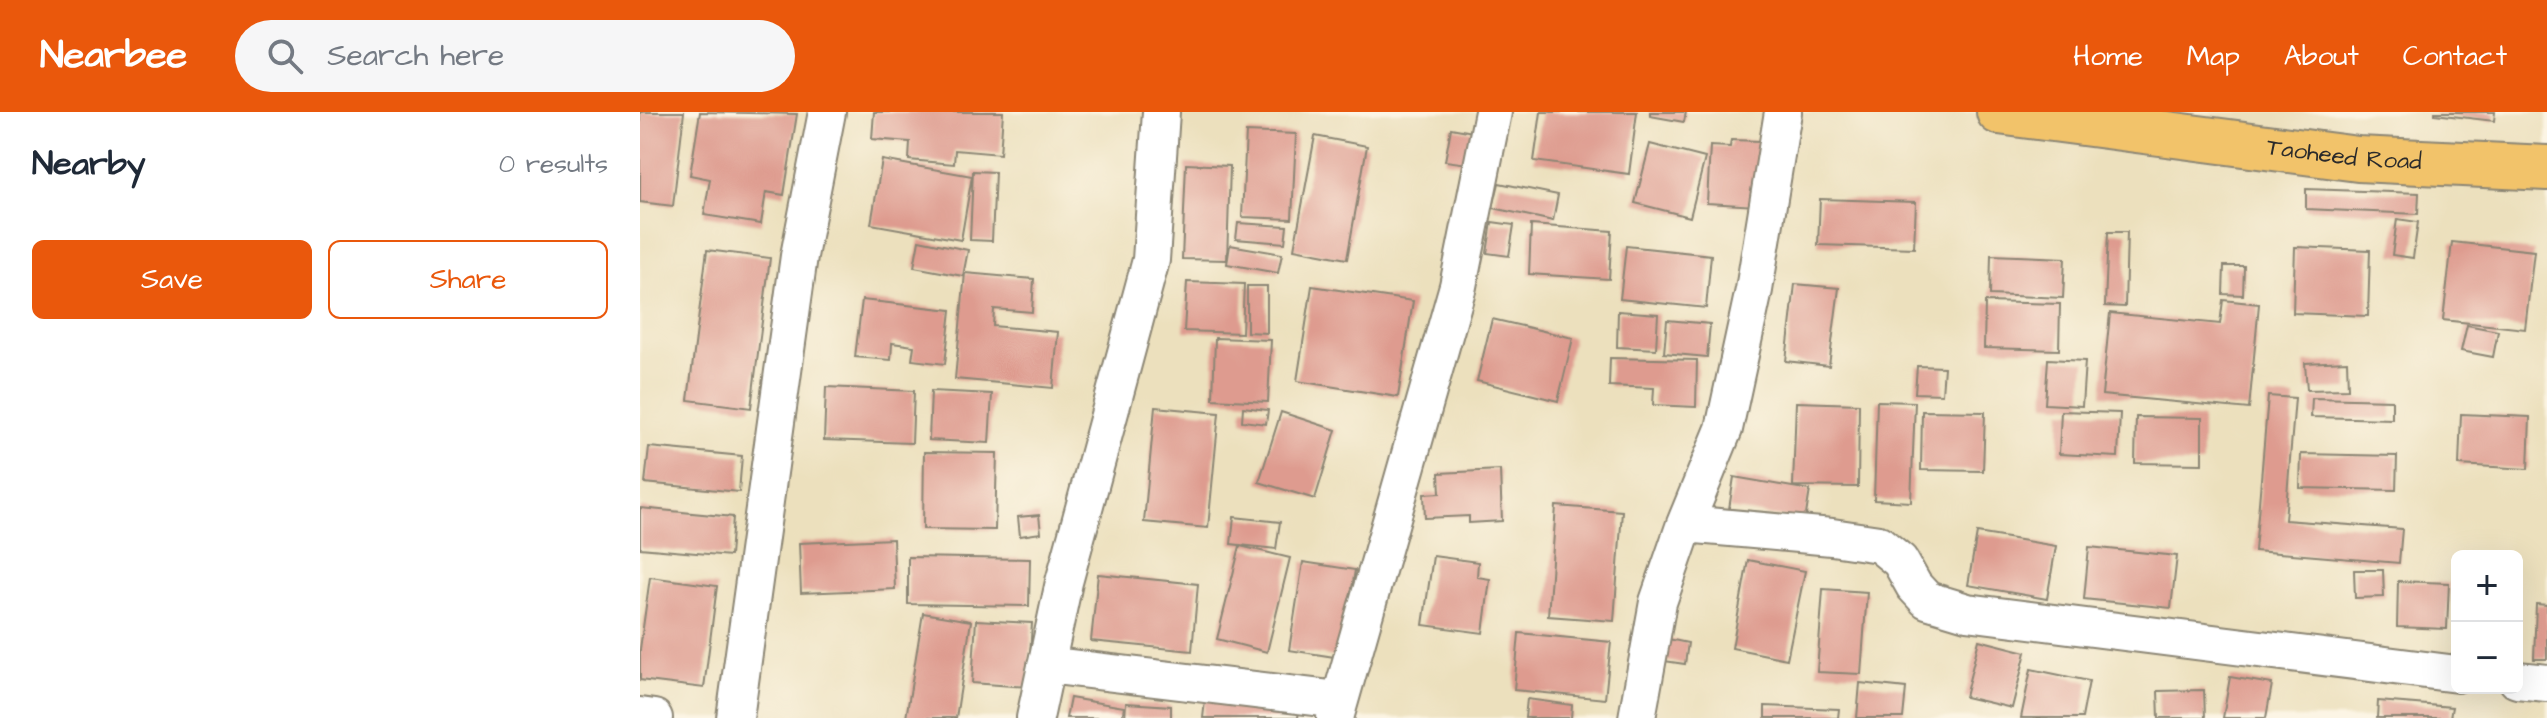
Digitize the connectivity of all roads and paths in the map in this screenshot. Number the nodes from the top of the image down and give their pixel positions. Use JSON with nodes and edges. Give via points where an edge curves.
{"nodes":[{"id":1,"x":827,"y":112,"type":"edge"},
{"id":2,"x":1161,"y":112,"type":"edge"},
{"id":3,"x":1493,"y":112,"type":"edge"},
{"id":4,"x":1783,"y":112,"type":"edge"},
{"id":5,"x":1999,"y":112,"type":"edge"},
{"id":6,"x":2068,"y":116,"type":"edge"},
{"id":7,"x":2547,"y":168,"type":"edge"},
{"id":8,"x":1685,"y":524,"type":"junction"},
{"id":9,"x":1046,"y":665,"type":"junction"},
{"id":10,"x":2451,"y":673,"type":"edge"},
{"id":11,"x":2523,"y":681,"type":"edge"},
{"id":12,"x":2547,"y":683,"type":"edge"},
{"id":13,"x":1337,"y":709,"type":"edge"},
{"id":14,"x":640,"y":716,"type":"edge"},
{"id":15,"x":654,"y":718,"type":"edge"},
{"id":16,"x":735,"y":718,"type":"edge"},
{"id":17,"x":1035,"y":718,"type":"edge"},
{"id":18,"x":1637,"y":718,"type":"edge"}],
"edges":[{"from":1,"to":16,"type":"street","via":[[799,256]]},
{"from":2,"to":9,"type":"street","via":[[1151,260]]},
{"from":3,"to":13,"type":"street","via":[[1458,286]]},
{"from":4,"to":8,"type":"street","via":[[1754,290],[1724,429]]},
{"from":5,"to":6,"type":"main road","name":"Taoheed Road"},
{"from":6,"to":7,"type":"main road","name":"Taoheed Road","via":[[2358,159]]},
{"from":8,"to":10,"type":"street","via":[[1879,544],[1900,561],[1927,600],[1967,612]]},
{"from":8,"to":18,"type":"street","via":[[1658,602]]},
{"from":9,"to":13,"type":"street"},
{"from":9,"to":17,"type":"street"},
{"from":11,"to":12,"type":"street"},
{"from":14,"to":15,"type":"street"}]}
